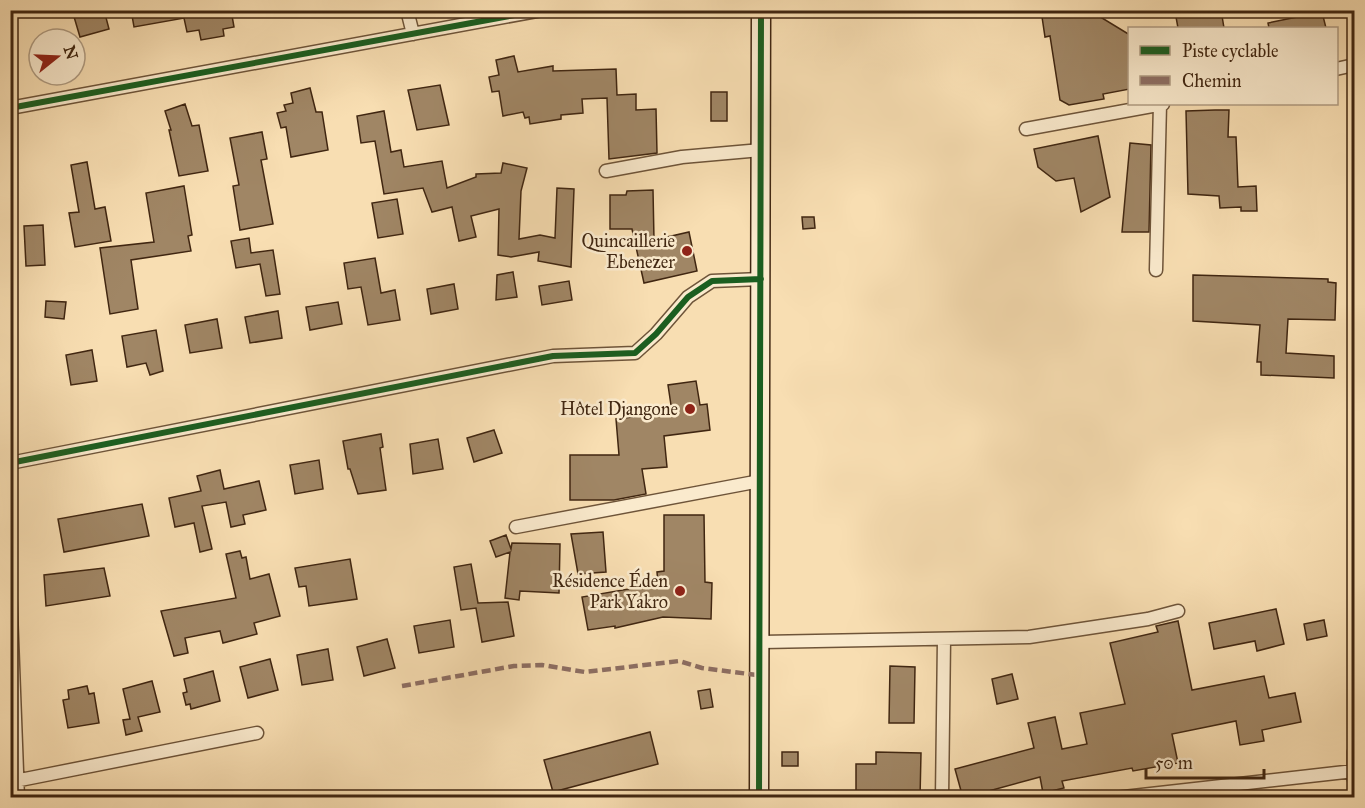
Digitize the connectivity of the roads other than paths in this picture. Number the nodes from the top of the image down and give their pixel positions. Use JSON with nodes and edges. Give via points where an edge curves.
{"nodes":[{"id":1,"x":11,"y":10,"type":"edge"},
{"id":2,"x":407,"y":10,"type":"edge"},
{"id":3,"x":542,"y":10,"type":"edge"},
{"id":4,"x":761,"y":10,"type":"edge"},
{"id":5,"x":10,"y":24,"type":"edge"},
{"id":6,"x":413,"y":34,"type":"junction"},
{"id":7,"x":1354,"y":65,"type":"edge"},
{"id":8,"x":1338,"y":69,"type":"edge"},
{"id":9,"x":1156,"y":105,"type":"edge"},
{"id":10,"x":1161,"y":105,"type":"edge"},
{"id":11,"x":10,"y":108,"type":"edge"},
{"id":12,"x":1026,"y":129,"type":"dead end"},
{"id":13,"x":761,"y":150,"type":"junction"},
{"id":14,"x":606,"y":171,"type":"dead end"},
{"id":15,"x":1156,"y":270,"type":"dead end"},
{"id":16,"x":761,"y":279,"type":"junction"},
{"id":17,"x":10,"y":463,"type":"edge"},
{"id":18,"x":760,"y":481,"type":"junction"},
{"id":19,"x":516,"y":527,"type":"dead end"},
{"id":20,"x":10,"y":585,"type":"edge"},
{"id":21,"x":1178,"y":611,"type":"dead end"},
{"id":22,"x":944,"y":639,"type":"junction"},
{"id":23,"x":758,"y":642,"type":"junction"},
{"id":24,"x":257,"y":733,"type":"dead end"},
{"id":25,"x":1354,"y":751,"type":"edge"},
{"id":26,"x":1354,"y":771,"type":"edge"},
{"id":27,"x":1354,"y":780,"type":"edge"},
{"id":28,"x":15,"y":781,"type":"edge"},
{"id":29,"x":1157,"y":794,"type":"edge"},
{"id":30,"x":18,"y":798,"type":"edge"},
{"id":31,"x":759,"y":798,"type":"edge"},
{"id":32,"x":942,"y":798,"type":"edge"},
{"id":33,"x":1115,"y":798,"type":"edge"}],
"edges":[{"from":1,"to":5,"type":"street"},
{"from":2,"to":6,"type":"street"},
{"from":3,"to":6,"type":"street"},
{"from":4,"to":13,"type":"street"},
{"from":6,"to":11,"type":"street"},
{"from":7,"to":8,"type":"street"},
{"from":9,"to":12,"type":"street"},
{"from":10,"to":15,"type":"street"},
{"from":13,"to":14,"type":"street","via":[[682,157]]},
{"from":13,"to":16,"type":"street"},
{"from":16,"to":17,"type":"street","via":[[712,281],[688,297],[635,353],[554,356]]},
{"from":16,"to":18,"type":"street"},
{"from":18,"to":19,"type":"street"},
{"from":18,"to":23,"type":"street"},
{"from":20,"to":28,"type":"street"},
{"from":21,"to":22,"type":"street","via":[[1029,637]]},
{"from":22,"to":23,"type":"street"},
{"from":22,"to":32,"type":"street"},
{"from":23,"to":31,"type":"street"},
{"from":24,"to":28,"type":"street"},
{"from":25,"to":26,"type":"street"},
{"from":26,"to":27,"type":"street"},
{"from":26,"to":29,"type":"street"},
{"from":28,"to":30,"type":"street"},
{"from":29,"to":33,"type":"street"}]}
